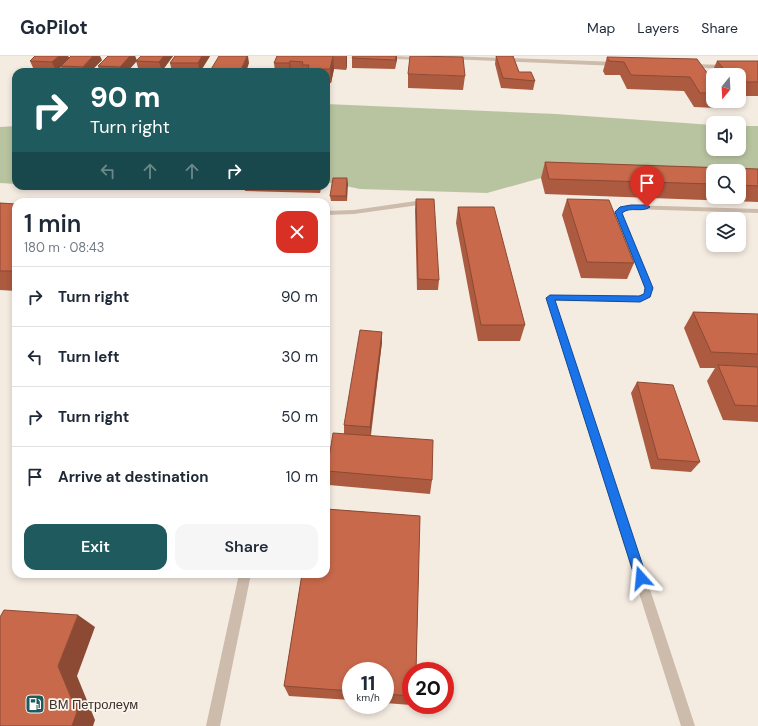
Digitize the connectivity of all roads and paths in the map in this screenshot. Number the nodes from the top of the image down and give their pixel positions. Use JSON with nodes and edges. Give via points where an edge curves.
{"nodes":[{"id":1,"x":365,"y":56,"type":"edge"},
{"id":2,"x":427,"y":58,"type":"edge"},
{"id":3,"x":442,"y":58,"type":"edge"},
{"id":4,"x":526,"y":59,"type":"edge"},
{"id":5,"x":626,"y":64,"type":"edge"},
{"id":6,"x":680,"y":65,"type":"edge"},
{"id":7,"x":735,"y":67,"type":"edge"},
{"id":8,"x":416,"y":203,"type":"edge"},
{"id":9,"x":758,"y":211,"type":"edge"},
{"id":10,"x":330,"y":213,"type":"edge"},
{"id":11,"x":244,"y":578,"type":"edge"},
{"id":12,"x":213,"y":726,"type":"edge"},
{"id":13,"x":688,"y":726,"type":"edge"}],
"edges":[{"from":1,"to":2,"type":"street"},
{"from":3,"to":4,"type":"street"},
{"from":4,"to":5,"type":"street"},
{"from":6,"to":7,"type":"street"},
{"from":8,"to":10,"type":"street"},
{"from":9,"to":13,"type":"street","via":[[631,207],[622,209],[618,212],[619,217],[649,288],[648,295],[640,299],[550,298]]},
{"from":11,"to":12,"type":"street"}]}
